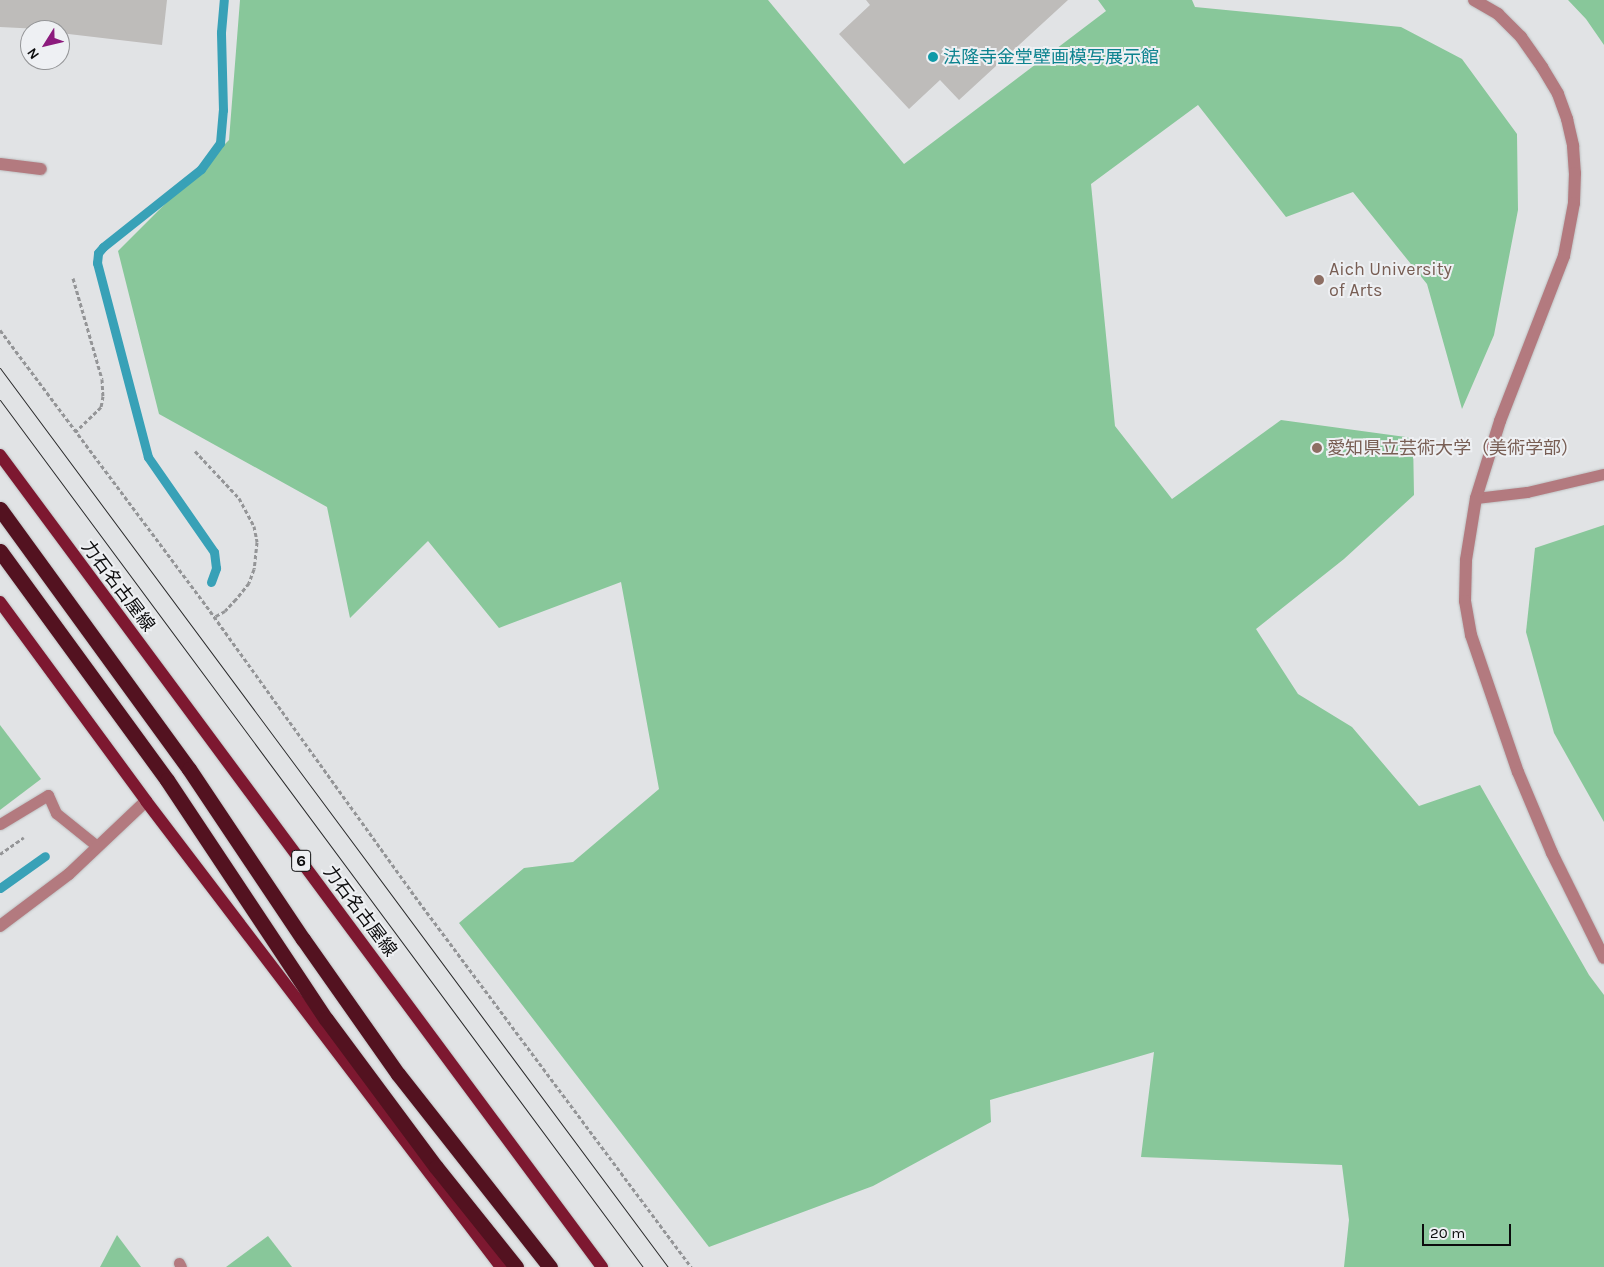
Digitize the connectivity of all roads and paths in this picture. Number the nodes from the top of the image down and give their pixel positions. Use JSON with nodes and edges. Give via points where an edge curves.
{"nodes":[{"id":1,"x":1474,"y":0,"type":"edge"},
{"id":2,"x":0,"y":164,"type":"edge"},
{"id":3,"x":41,"y":169,"type":"dead end"},
{"id":4,"x":73,"y":278,"type":"dead end"},
{"id":5,"x":0,"y":330,"type":"edge"},
{"id":6,"x":76,"y":431,"type":"junction"},
{"id":7,"x":195,"y":450,"type":"dead end"},
{"id":8,"x":0,"y":455,"type":"edge"},
{"id":9,"x":1604,"y":474,"type":"edge"},
{"id":10,"x":1476,"y":498,"type":"junction"},
{"id":11,"x":0,"y":509,"type":"edge"},
{"id":12,"x":0,"y":551,"type":"edge"},
{"id":13,"x":0,"y":602,"type":"edge"},
{"id":14,"x":214,"y":617,"type":"junction"},
{"id":15,"x":146,"y":801,"type":"junction"},
{"id":16,"x":0,"y":824,"type":"edge"},
{"id":17,"x":97,"y":846,"type":"junction"},
{"id":18,"x":0,"y":926,"type":"edge"},
{"id":19,"x":1604,"y":958,"type":"edge"},
{"id":20,"x":501,"y":1267,"type":"edge"},
{"id":21,"x":516,"y":1267,"type":"edge"},
{"id":22,"x":550,"y":1267,"type":"edge"},
{"id":23,"x":602,"y":1267,"type":"edge"},
{"id":24,"x":691,"y":1267,"type":"edge"}],
"edges":[{"from":1,"to":10,"type":"street","via":[[1498,14],[1522,37],[1558,94],[1573,146],[1575,173],[1574,204],[1564,256],[1500,421]]},
{"from":2,"to":3,"type":"street"},
{"from":4,"to":6,"type":"path","via":[[102,379],[103,396],[101,407]]},
{"from":5,"to":6,"type":"path"},
{"from":6,"to":14,"type":"path"},
{"from":7,"to":14,"type":"path","via":[[239,498],[254,526],[257,542],[256,562],[249,583],[225,611]]},
{"from":8,"to":23,"type":"main road","name":"力石名古屋線","number":"6"},
{"from":9,"to":10,"type":"lane","via":[[1527,492]]},
{"from":10,"to":19,"type":"street","via":[[1466,560],[1465,601],[1470,635],[1518,772],[1552,853]]},
{"from":11,"to":22,"type":"highway","via":[[220,812],[303,939],[398,1074]]},
{"from":12,"to":21,"type":"highway","via":[[178,796],[326,1019],[436,1167]]},
{"from":13,"to":15,"type":"main road"},
{"from":14,"to":24,"type":"path","via":[[406,883]]},
{"from":15,"to":17,"type":"street"},
{"from":15,"to":20,"type":"main road"},
{"from":16,"to":17,"type":"lane","via":[[48,795],[56,813]]},
{"from":17,"to":18,"type":"street","via":[[69,874]]}]}
